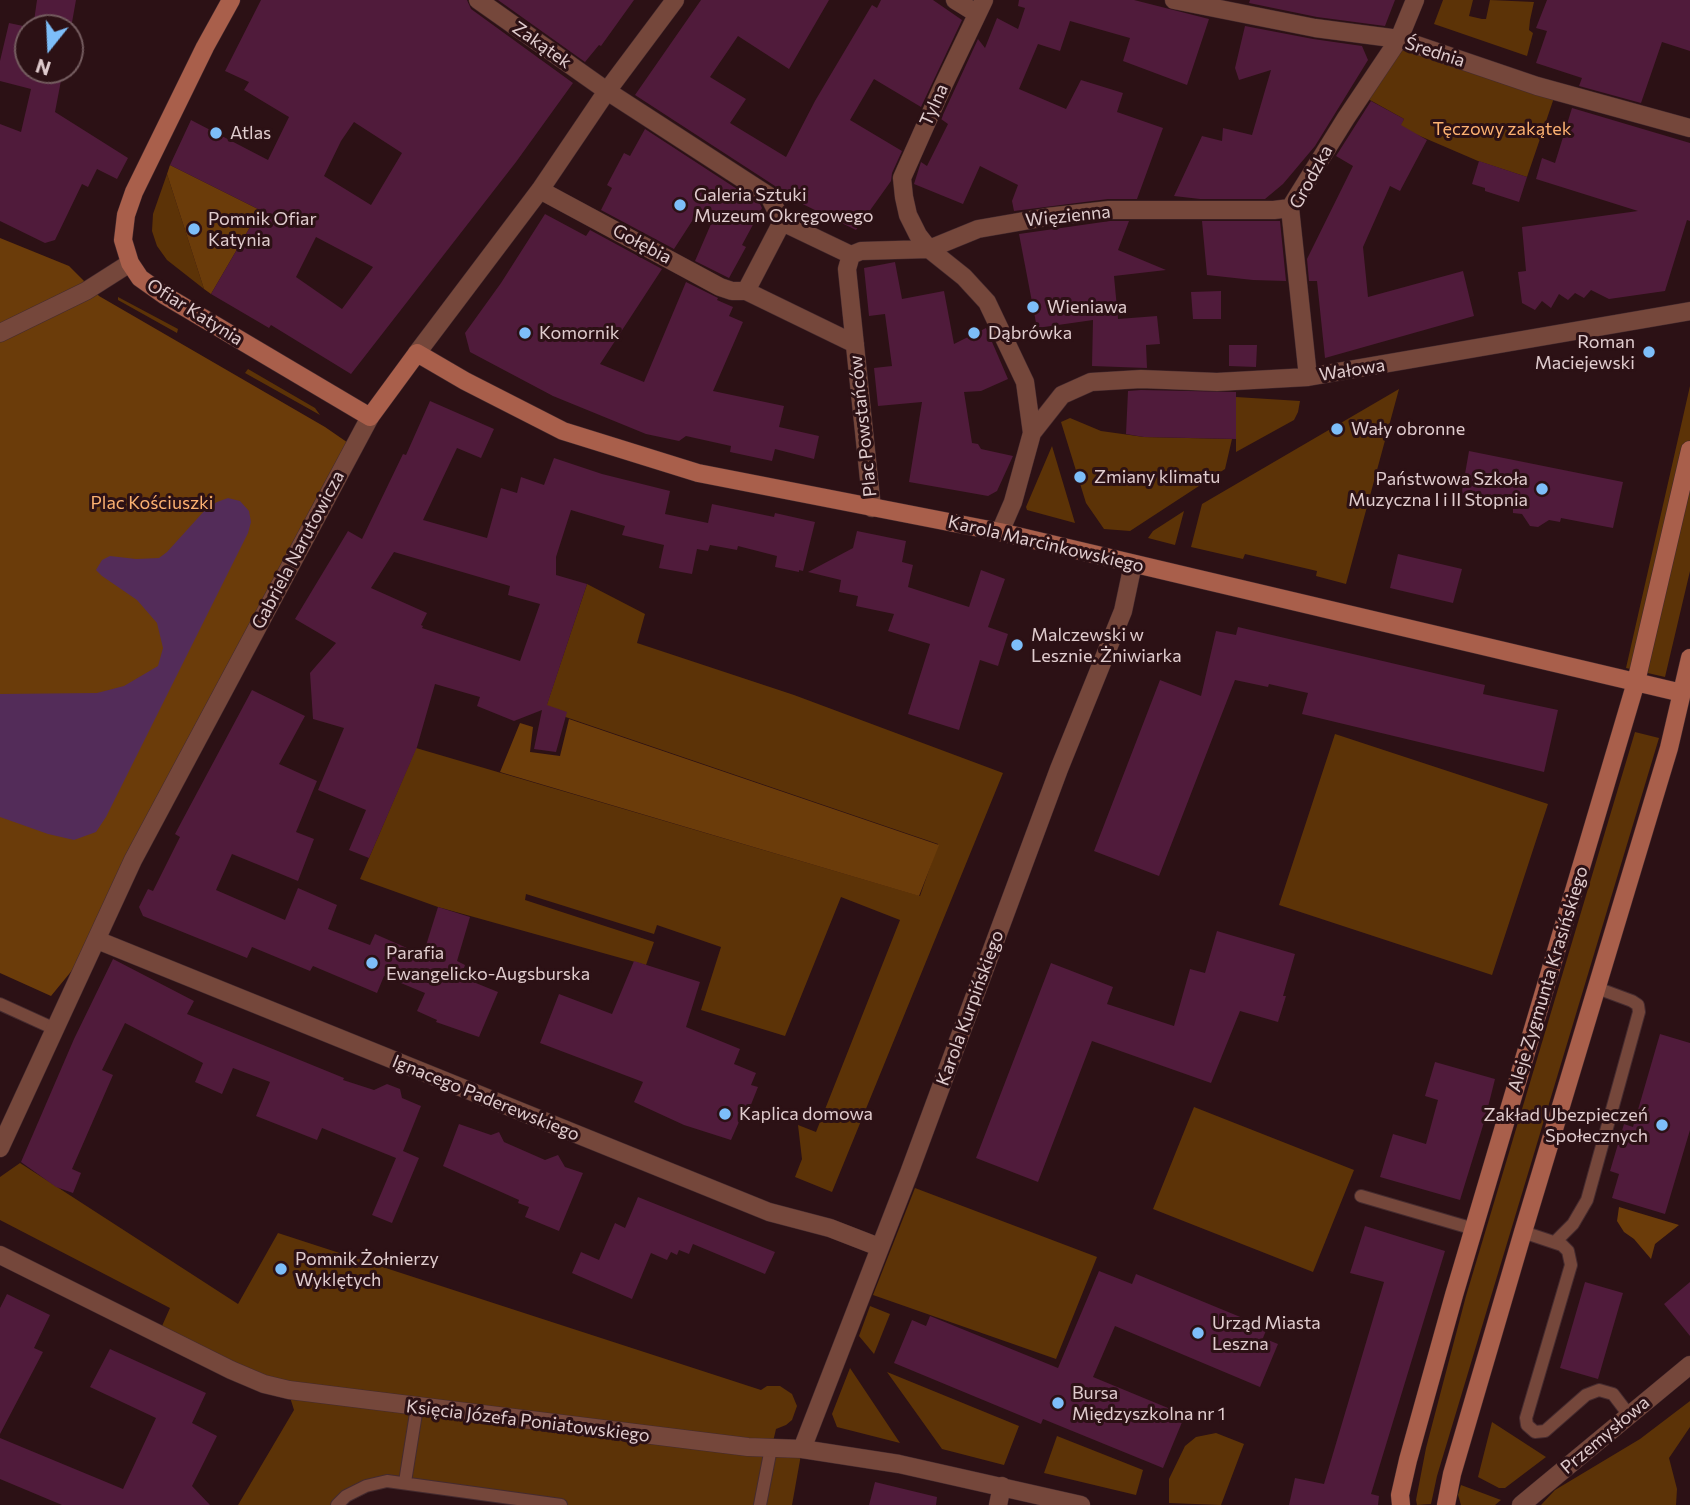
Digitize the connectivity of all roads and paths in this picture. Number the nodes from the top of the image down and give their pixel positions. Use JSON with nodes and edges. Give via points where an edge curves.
{"nodes":[{"id":1,"x":231,"y":0,"type":"edge"},
{"id":2,"x":478,"y":0,"type":"edge"},
{"id":3,"x":675,"y":0,"type":"edge"},
{"id":4,"x":955,"y":0,"type":"edge"},
{"id":5,"x":1174,"y":0,"type":"edge"},
{"id":6,"x":1415,"y":0,"type":"edge"},
{"id":7,"x":980,"y":7,"type":"edge"},
{"id":8,"x":1399,"y":39,"type":"junction"},
{"id":9,"x":607,"y":91,"type":"junction"},
{"id":10,"x":1690,"y":128,"type":"edge"},
{"id":11,"x":540,"y":190,"type":"junction"},
{"id":12,"x":1290,"y":208,"type":"junction"},
{"id":13,"x":908,"y":215,"type":"joint"},
{"id":14,"x":782,"y":222,"type":"junction"},
{"id":15,"x":929,"y":249,"type":"junction"},
{"id":16,"x":851,"y":255,"type":"junction"},
{"id":17,"x":130,"y":263,"type":"junction"},
{"id":18,"x":746,"y":291,"type":"junction"},
{"id":19,"x":1690,"y":311,"type":"edge"},
{"id":20,"x":0,"y":333,"type":"edge"},
{"id":21,"x":855,"y":344,"type":"junction"},
{"id":22,"x":417,"y":353,"type":"junction"},
{"id":23,"x":1307,"y":377,"type":"junction"},
{"id":24,"x":370,"y":417,"type":"junction"},
{"id":25,"x":1032,"y":433,"type":"junction"},
{"id":26,"x":1690,"y":450,"type":"edge"},
{"id":27,"x":872,"y":508,"type":"junction"},
{"id":28,"x":1000,"y":532,"type":"junction"},
{"id":29,"x":1133,"y":564,"type":"junction"},
{"id":30,"x":1690,"y":658,"type":"edge"},
{"id":31,"x":1636,"y":682,"type":"junction"},
{"id":32,"x":1686,"y":694,"type":"edge"},
{"id":33,"x":97,"y":940,"type":"junction"},
{"id":34,"x":1597,"y":988,"type":"junction"},
{"id":35,"x":0,"y":1004,"type":"edge"},
{"id":36,"x":55,"y":1029,"type":"junction"},
{"id":37,"x":0,"y":1148,"type":"edge"},
{"id":38,"x":1361,"y":1196,"type":"dead end"},
{"id":39,"x":1474,"y":1229,"type":"junction"},
{"id":40,"x":1523,"y":1232,"type":"junction"},
{"id":41,"x":1555,"y":1242,"type":"junction"},
{"id":42,"x":879,"y":1247,"type":"junction"},
{"id":43,"x":0,"y":1255,"type":"edge"},
{"id":44,"x":1690,"y":1365,"type":"edge"},
{"id":45,"x":417,"y":1408,"type":"junction"},
{"id":46,"x":1629,"y":1415,"type":"junction"},
{"id":47,"x":771,"y":1448,"type":"junction"},
{"id":48,"x":802,"y":1449,"type":"junction"},
{"id":49,"x":405,"y":1482,"type":"junction"},
{"id":50,"x":1002,"y":1486,"type":"junction"},
{"id":51,"x":337,"y":1505,"type":"edge"},
{"id":52,"x":561,"y":1505,"type":"edge"},
{"id":53,"x":761,"y":1505,"type":"edge"},
{"id":54,"x":998,"y":1505,"type":"edge"},
{"id":55,"x":1081,"y":1505,"type":"edge"},
{"id":56,"x":1401,"y":1505,"type":"edge"},
{"id":57,"x":1446,"y":1505,"type":"edge"},
{"id":58,"x":1521,"y":1505,"type":"edge"}],
"edges":[{"from":1,"to":17,"type":"street","via":[[134,192],[123,240]]},
{"from":2,"to":9,"type":"street","name":"Zakątek"},
{"from":3,"to":9,"type":"street","name":"Gabriela Narutowicza"},
{"from":4,"to":7,"type":"street"},
{"from":5,"to":8,"type":"street","name":"Średnia"},
{"from":6,"to":8,"type":"street","name":"Grodzka"},
{"from":7,"to":13,"type":"street","name":"Tylna","via":[[902,178]]},
{"from":8,"to":10,"type":"street","name":"Średnia","via":[[1546,89]]},
{"from":8,"to":12,"type":"street","name":"Grodzka"},
{"from":9,"to":11,"type":"street","name":"Gabriela Narutowicza"},
{"from":9,"to":14,"type":"street","name":"Zakątek","via":[[769,196]]},
{"from":11,"to":18,"type":"street","name":"Gołębia","via":[[720,286]]},
{"from":11,"to":22,"type":"street","name":"Gabriela Narutowicza"},
{"from":12,"to":15,"type":"street","name":"Więzienna","via":[[1109,210],[1047,216],[978,229]]},
{"from":12,"to":23,"type":"street","name":"Grodzka"},
{"from":13,"to":15,"type":"street","name":"Wałowa"},
{"from":14,"to":16,"type":"street"},
{"from":14,"to":18,"type":"street"},
{"from":15,"to":16,"type":"street","name":"Więzienna"},
{"from":15,"to":25,"type":"street","name":"Wałowa","via":[[987,302],[1025,382]]},
{"from":16,"to":21,"type":"street","name":"Plac Powstańców","via":[[847,269]]},
{"from":17,"to":20,"type":"street","via":[[86,291]]},
{"from":17,"to":24,"type":"street","name":"Ofiar Katynia","via":[[164,295]]},
{"from":18,"to":21,"type":"street","name":"Plac Powstańców"},
{"from":19,"to":23,"type":"street","name":"Wałowa"},
{"from":21,"to":27,"type":"street","name":"Plac Powstańców"},
{"from":22,"to":24,"type":"street","name":"Gabriela Narutowicza"},
{"from":22,"to":27,"type":"street","name":"Karola Marcinkowskiego","via":[[563,432],[698,473]]},
{"from":23,"to":25,"type":"street","name":"Wałowa","via":[[1091,382],[1062,394]]},
{"from":24,"to":33,"type":"street","name":"Gabriela Narutowicza","via":[[133,860]]},
{"from":25,"to":28,"type":"street","name":"Wałowa"},
{"from":26,"to":31,"type":"street","name":"Aleje Zygmunta Krasińskiego"},
{"from":27,"to":28,"type":"street","name":"Karola Marcinkowskiego"},
{"from":28,"to":29,"type":"street","name":"Karola Marcinkowskiego"},
{"from":29,"to":31,"type":"street","name":"Karola Marcinkowskiego"},
{"from":29,"to":42,"type":"street","name":"Karola Kurpińskiego","via":[[1123,611]]},
{"from":30,"to":32,"type":"street"},
{"from":31,"to":32,"type":"street","name":"Karola Marcinkowskiego"},
{"from":31,"to":39,"type":"street","name":"Aleje Zygmunta Krasińskiego"},
{"from":32,"to":34,"type":"street"},
{"from":33,"to":36,"type":"street","name":"Gabriela Narutowicza"},
{"from":33,"to":42,"type":"street","name":"Ignacego Paderewskiego","via":[[769,1212]]},
{"from":34,"to":40,"type":"street"},
{"from":34,"to":41,"type":"lane","via":[[1632,1001],[1639,1009],[1587,1200]]},
{"from":35,"to":36,"type":"lane"},
{"from":36,"to":37,"type":"street","name":"Gabriela Narutowicza"},
{"from":38,"to":39,"type":"lane"},
{"from":39,"to":56,"type":"street","name":"Aleje Zygmunta Krasińskiego","via":[[1408,1460]]},
{"from":40,"to":41,"type":"lane"},
{"from":40,"to":57,"type":"street"},
{"from":41,"to":46,"type":"lane","via":[[1568,1251],[1571,1265],[1527,1424],[1535,1432],[1545,1431],[1586,1395],[1599,1390],[1613,1394]]},
{"from":42,"to":48,"type":"street","name":"Karola Kurpińskiego"},
{"from":43,"to":45,"type":"street","name":"Księcia Józefa Poniatowskiego","via":[[264,1384]]},
{"from":44,"to":46,"type":"street","name":"Przemysłowa"},
{"from":45,"to":47,"type":"street","name":"Księcia Józefa Poniatowskiego"},
{"from":45,"to":49,"type":"lane"},
{"from":46,"to":58,"type":"street","name":"Przemysłowa"},
{"from":47,"to":48,"type":"street","name":"Księcia Józefa Poniatowskiego"},
{"from":47,"to":53,"type":"lane"},
{"from":48,"to":50,"type":"street","name":"Księcia Józefa Poniatowskiego"},
{"from":49,"to":51,"type":"lane","via":[[366,1486]]},
{"from":49,"to":52,"type":"lane"},
{"from":50,"to":54,"type":"street"},
{"from":50,"to":55,"type":"street","name":"Księcia Józefa Poniatowskiego"}]}
